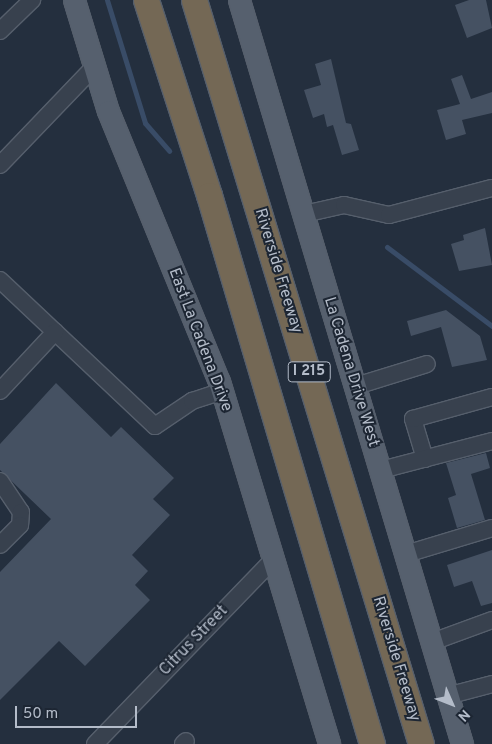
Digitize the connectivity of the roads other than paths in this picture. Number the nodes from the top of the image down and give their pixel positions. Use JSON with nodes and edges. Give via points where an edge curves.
{"nodes":[{"id":1,"x":32,"y":0,"type":"edge"},
{"id":2,"x":74,"y":0,"type":"edge"},
{"id":3,"x":146,"y":0,"type":"edge"},
{"id":4,"x":194,"y":0,"type":"edge"},
{"id":5,"x":239,"y":0,"type":"edge"},
{"id":6,"x":0,"y":31,"type":"edge"},
{"id":7,"x":94,"y":67,"type":"junction"},
{"id":8,"x":0,"y":166,"type":"edge"},
{"id":9,"x":492,"y":188,"type":"edge"},
{"id":10,"x":304,"y":214,"type":"junction"},
{"id":11,"x":0,"y":280,"type":"edge"},
{"id":12,"x":55,"y":332,"type":"junction"},
{"id":13,"x":426,"y":364,"type":"dead end"},
{"id":14,"x":356,"y":386,"type":"junction"},
{"id":15,"x":0,"y":391,"type":"edge"},
{"id":16,"x":222,"y":391,"type":"junction"},
{"id":17,"x":492,"y":397,"type":"edge"},
{"id":18,"x":492,"y":441,"type":"edge"},
{"id":19,"x":425,"y":458,"type":"junction"},
{"id":20,"x":380,"y":470,"type":"junction"},
{"id":21,"x":0,"y":481,"type":"edge"},
{"id":22,"x":492,"y":528,"type":"edge"},
{"id":23,"x":0,"y":546,"type":"edge"},
{"id":24,"x":406,"y":554,"type":"junction"},
{"id":25,"x":272,"y":560,"type":"junction"},
{"id":26,"x":492,"y":620,"type":"edge"},
{"id":27,"x":432,"y":642,"type":"junction"},
{"id":28,"x":492,"y":684,"type":"edge"},
{"id":29,"x":447,"y":696,"type":"junction"},
{"id":30,"x":95,"y":744,"type":"edge"},
{"id":31,"x":329,"y":744,"type":"edge"},
{"id":32,"x":372,"y":744,"type":"edge"},
{"id":33,"x":421,"y":744,"type":"edge"},
{"id":34,"x":462,"y":744,"type":"edge"}],
"edges":[{"from":1,"to":6,"type":"street"},
{"from":2,"to":7,"type":"main road","name":"East La Cadena Drive"},
{"from":3,"to":32,"type":"highway","number":"I 215","via":[[209,195]]},
{"from":4,"to":33,"type":"highway","name":"Riverside Freeway","number":"I 215"},
{"from":5,"to":10,"type":"main road","name":"La Cadena Drive West"},
{"from":7,"to":8,"type":"street"},
{"from":7,"to":16,"type":"main road","name":"East La Cadena Drive","via":[[108,111]]},
{"from":9,"to":10,"type":"street","via":[[394,214],[344,205]]},
{"from":10,"to":14,"type":"main road","name":"La Cadena Drive West"},
{"from":11,"to":12,"type":"street"},
{"from":12,"to":15,"type":"street"},
{"from":12,"to":16,"type":"street","via":[[155,426],[192,401]]},
{"from":13,"to":14,"type":"street"},
{"from":14,"to":20,"type":"main road","name":"La Cadena Drive West"},
{"from":16,"to":25,"type":"main road","name":"East La Cadena Drive"},
{"from":17,"to":19,"type":"street","via":[[413,419]]},
{"from":18,"to":19,"type":"street"},
{"from":19,"to":20,"type":"street"},
{"from":20,"to":24,"type":"main road","name":"La Cadena Drive West"},
{"from":21,"to":23,"type":"street","via":[[21,512],[20,525]]},
{"from":22,"to":24,"type":"street"},
{"from":24,"to":27,"type":"main road","name":"La Cadena Drive West"},
{"from":25,"to":30,"type":"street","name":"Citrus Street"},
{"from":25,"to":31,"type":"main road","name":"East La Cadena Drive"},
{"from":26,"to":27,"type":"street"},
{"from":27,"to":29,"type":"main road","name":"La Cadena Drive West"},
{"from":28,"to":29,"type":"street"},
{"from":29,"to":34,"type":"main road","name":"La Cadena Drive West"}]}
